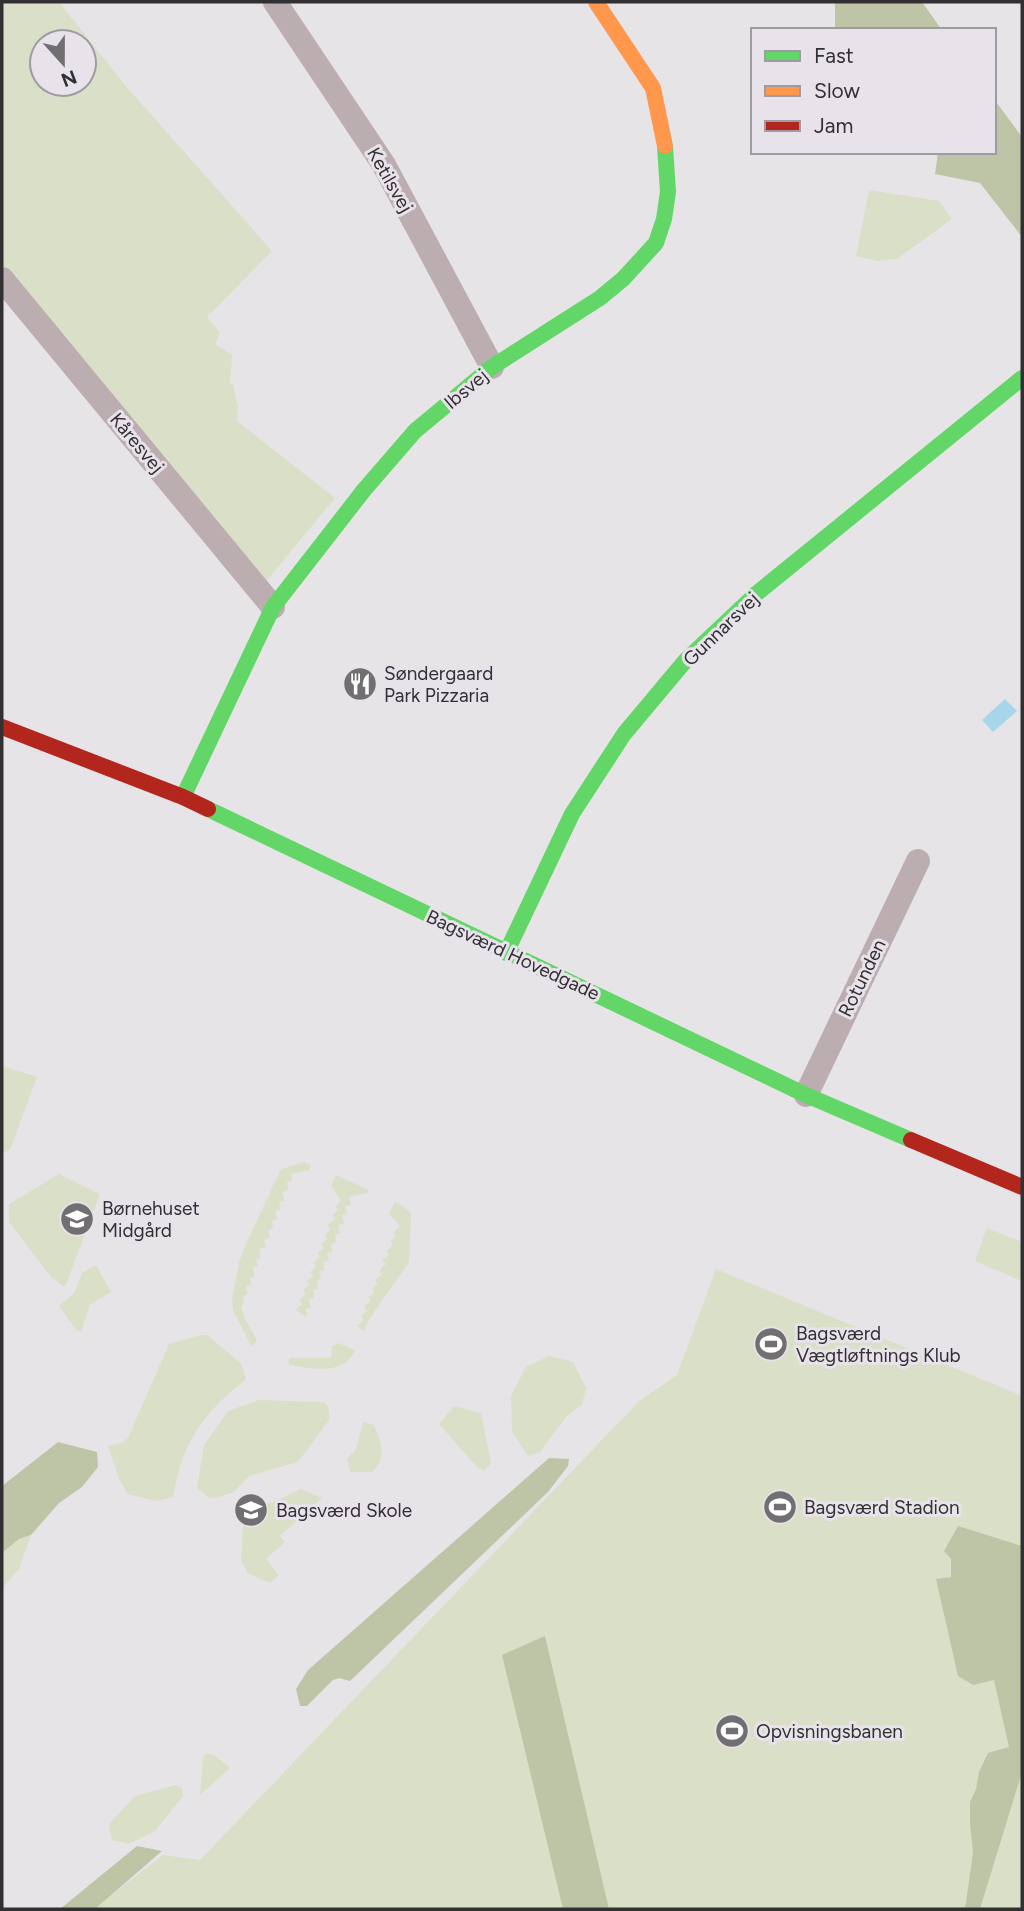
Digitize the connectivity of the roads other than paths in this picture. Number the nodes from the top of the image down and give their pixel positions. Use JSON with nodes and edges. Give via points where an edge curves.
{"nodes":[{"id":1,"x":275,"y":2,"type":"edge"},
{"id":2,"x":596,"y":2,"type":"edge"},
{"id":3,"x":2,"y":279,"type":"edge"},
{"id":4,"x":492,"y":367,"type":"junction"},
{"id":5,"x":1022,"y":378,"type":"edge"},
{"id":6,"x":273,"y":607,"type":"junction"},
{"id":7,"x":2,"y":727,"type":"edge"},
{"id":8,"x":183,"y":797,"type":"junction"},
{"id":9,"x":918,"y":861,"type":"dead end"},
{"id":10,"x":506,"y":953,"type":"junction"},
{"id":11,"x":806,"y":1095,"type":"junction"},
{"id":12,"x":1022,"y":1187,"type":"edge"}],
"edges":[{"from":1,"to":4,"type":"street","name":"Ketilsvej","via":[[384,165]]},
{"from":2,"to":4,"type":"street","name":"Ibsvej","via":[[653,89],[665,145],[668,192],[664,219],[656,243],[623,279]]},
{"from":3,"to":6,"type":"street","name":"Kåresvej"},
{"from":4,"to":6,"type":"street","name":"Ibsvej","via":[[415,431]]},
{"from":5,"to":10,"type":"street","name":"Gunnarsvej","via":[[756,594],[686,660],[624,734],[572,814]]},
{"from":6,"to":8,"type":"street","name":"Ibsvej"},
{"from":7,"to":8,"type":"street","name":"Bagsværd Hovedgade"},
{"from":8,"to":10,"type":"street","name":"Bagsværd Hovedgade"},
{"from":9,"to":11,"type":"street","name":"Rotunden"},
{"from":10,"to":11,"type":"street","name":"Bagsværd Hovedgade"},
{"from":11,"to":12,"type":"street","name":"Bagsværd Hovedgade"}]}
